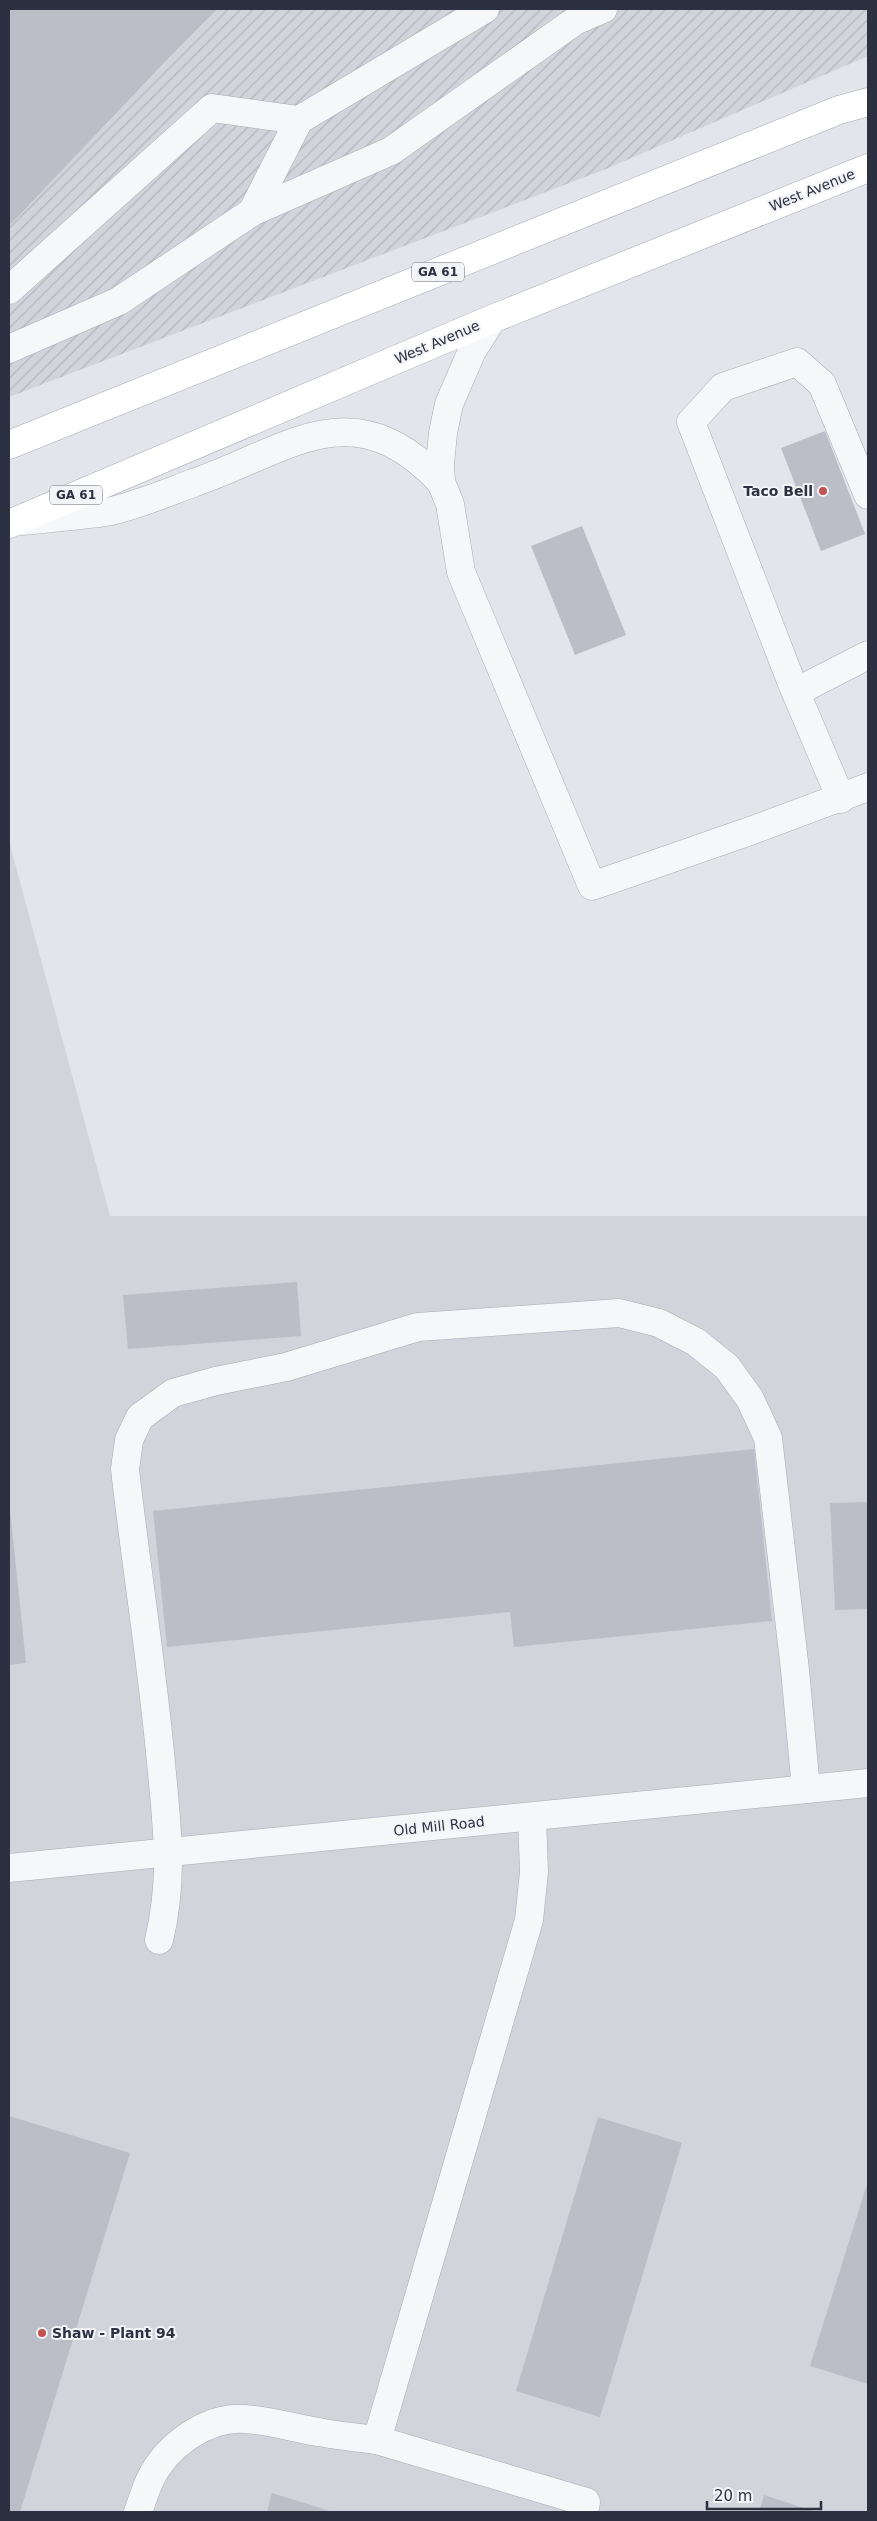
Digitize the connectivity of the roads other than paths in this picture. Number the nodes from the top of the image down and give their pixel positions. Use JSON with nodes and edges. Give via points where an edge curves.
{"nodes":[{"id":1,"x":485,"y":9,"type":"edge"},
{"id":2,"x":603,"y":9,"type":"edge"},
{"id":3,"x":868,"y":102,"type":"edge"},
{"id":4,"x":299,"y":120,"type":"junction"},
{"id":5,"x":868,"y":168,"type":"edge"},
{"id":6,"x":252,"y":212,"type":"junction"},
{"id":7,"x":9,"y":290,"type":"edge"},
{"id":8,"x":492,"y":319,"type":"junction"},
{"id":9,"x":9,"y":349,"type":"edge"},
{"id":10,"x":9,"y":445,"type":"edge"},
{"id":11,"x":441,"y":482,"type":"junction"},
{"id":12,"x":868,"y":495,"type":"edge"},
{"id":13,"x":11,"y":523,"type":"edge"},
{"id":14,"x":868,"y":655,"type":"edge"},
{"id":15,"x":796,"y":692,"type":"junction"},
{"id":16,"x":868,"y":787,"type":"edge"},
{"id":17,"x":841,"y":799,"type":"junction"},
{"id":18,"x":868,"y":1783,"type":"edge"},
{"id":19,"x":806,"y":1789,"type":"junction"},
{"id":20,"x":532,"y":1817,"type":"junction"},
{"id":21,"x":169,"y":1853,"type":"junction"},
{"id":22,"x":9,"y":1868,"type":"edge"},
{"id":23,"x":160,"y":1940,"type":"dead end"},
{"id":24,"x":377,"y":2440,"type":"junction"},
{"id":25,"x":138,"y":2512,"type":"edge"},
{"id":26,"x":584,"y":2512,"type":"edge"}],
"edges":[{"from":1,"to":4,"type":"street"},
{"from":2,"to":6,"type":"street","via":[[575,21],[390,151]]},
{"from":3,"to":10,"type":"main road","number":"GA 61","via":[[839,110]]},
{"from":4,"to":6,"type":"street"},
{"from":4,"to":7,"type":"street","via":[[212,108]]},
{"from":5,"to":8,"type":"main road","name":"West Avenue","number":"GA 61"},
{"from":6,"to":9,"type":"street","via":[[119,301]]},
{"from":8,"to":11,"type":"street","via":[[472,351],[449,404],[441,448]]},
{"from":8,"to":13,"type":"main road","name":"West Avenue","number":"GA 61"},
{"from":11,"to":13,"type":"street","via":[[423,464],[384,440],[343,432],[317,434],[293,440],[195,482],[108,512]]},
{"from":11,"to":17,"type":"street","via":[[450,504],[461,572],[592,886]]},
{"from":12,"to":15,"type":"street","via":[[822,384],[797,362],[723,387],[692,422]]},
{"from":14,"to":15,"type":"street"},
{"from":15,"to":17,"type":"street"},
{"from":16,"to":17,"type":"street"},
{"from":18,"to":19,"type":"street","name":"Old Mill Road"},
{"from":19,"to":20,"type":"street","name":"Old Mill Road"},
{"from":19,"to":21,"type":"street","via":[[768,1438],[750,1399],[727,1368],[696,1342],[659,1323],[619,1313],[418,1327],[286,1367],[172,1393],[140,1417],[129,1440],[125,1469],[155,1699]]},
{"from":20,"to":21,"type":"street","name":"Old Mill Road"},
{"from":20,"to":24,"type":"street","via":[[534,1872],[529,1920]]},
{"from":21,"to":22,"type":"street","name":"Old Mill Road"},
{"from":21,"to":23,"type":"street","via":[[167,1908]]},
{"from":24,"to":25,"type":"street","via":[[280,2423],[243,2419],[218,2422],[196,2431],[170,2452],[150,2479]]},
{"from":24,"to":26,"type":"street","via":[[586,2502]]}]}
